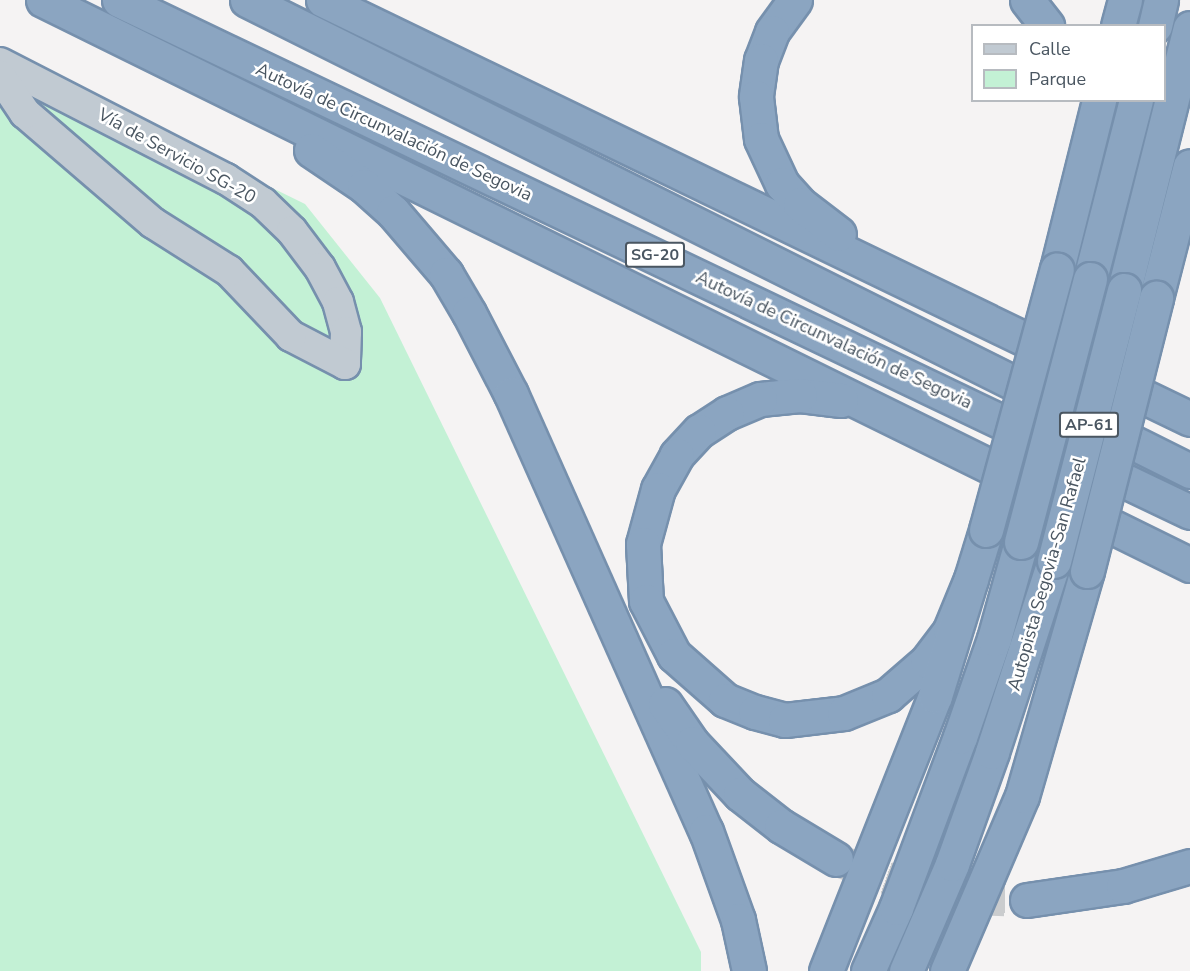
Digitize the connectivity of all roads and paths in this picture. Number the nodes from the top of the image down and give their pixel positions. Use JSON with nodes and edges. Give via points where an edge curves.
{"nodes":[{"id":1,"x":43,"y":0,"type":"edge"},
{"id":2,"x":119,"y":0,"type":"edge"},
{"id":3,"x":247,"y":0,"type":"edge"},
{"id":4,"x":322,"y":0,"type":"edge"},
{"id":5,"x":795,"y":0,"type":"edge"},
{"id":6,"x":1027,"y":0,"type":"edge"},
{"id":7,"x":1125,"y":0,"type":"edge"},
{"id":8,"x":1161,"y":0,"type":"edge"},
{"id":9,"x":1045,"y":24,"type":"edge"},
{"id":10,"x":1119,"y":24,"type":"edge"},
{"id":11,"x":1155,"y":24,"type":"edge"},
{"id":12,"x":1190,"y":28,"type":"edge"},
{"id":13,"x":137,"y":45,"type":"junction"},
{"id":14,"x":0,"y":63,"type":"edge"},
{"id":15,"x":0,"y":76,"type":"edge"},
{"id":16,"x":1077,"y":102,"type":"edge"},
{"id":17,"x":1098,"y":102,"type":"edge"},
{"id":18,"x":1135,"y":102,"type":"edge"},
{"id":19,"x":1190,"y":166,"type":"edge"},
{"id":20,"x":1068,"y":218,"type":"junction"},
{"id":21,"x":1190,"y":221,"type":"edge"},
{"id":22,"x":936,"y":297,"type":"junction"},
{"id":23,"x":1156,"y":298,"type":"junction"},
{"id":24,"x":1190,"y":419,"type":"edge"},
{"id":25,"x":926,"y":433,"type":"junction"},
{"id":26,"x":1190,"y":471,"type":"edge"},
{"id":27,"x":1190,"y":512,"type":"edge"},
{"id":28,"x":565,"y":514,"type":"junction"},
{"id":29,"x":1190,"y":565,"type":"edge"},
{"id":30,"x":971,"y":579,"type":"junction"},
{"id":31,"x":836,"y":859,"type":"tunnel mouth"},
{"id":32,"x":1190,"y":866,"type":"edge"},
{"id":33,"x":1027,"y":900,"type":"tunnel mouth"},
{"id":34,"x":749,"y":971,"type":"edge"},
{"id":35,"x":826,"y":971,"type":"edge"},
{"id":36,"x":868,"y":971,"type":"edge"},
{"id":37,"x":906,"y":971,"type":"edge"},
{"id":38,"x":947,"y":971,"type":"edge"}],
"edges":[{"from":1,"to":13,"type":"highway"},
{"from":2,"to":27,"type":"highway","name":"Autovía de Circunvalación de Segovia","number":"SG-20"},
{"from":3,"to":26,"type":"highway","name":"Autovía de Circunvalación de Segovia","number":"SG-20"},
{"from":4,"to":22,"type":"highway"},
{"from":5,"to":22,"type":"highway","via":[[772,32],[757,78],[757,118],[770,162],[782,184],[820,221]]},
{"from":6,"to":9,"type":"highway"},
{"from":7,"to":10,"type":"highway"},
{"from":8,"to":11,"type":"highway"},
{"from":12,"to":37,"type":"highway","name":"Autopista Segovia-San Rafael","number":"AP-61","bridge":true,"via":[[1054,561],[952,864]]},
{"from":13,"to":25,"type":"highway"},
{"from":13,"to":28,"type":"highway","via":[[364,186],[420,240],[469,313]]},
{"from":14,"to":15,"type":"street","name":"Vía de Servicio SG-20","via":[[226,179],[263,203],[292,231],[333,293],[346,332],[345,364],[291,336],[229,271],[153,223],[25,113]]},
{"from":16,"to":20,"type":"highway","via":[[1078,160]]},
{"from":17,"to":20,"type":"highway"},
{"from":18,"to":36,"type":"highway","name":"Autopista Segovia-San Rafael","number":"AP-61","bridge":true,"via":[[994,639],[896,908]]},
{"from":19,"to":23,"type":"highway"},
{"from":20,"to":30,"type":"highway","bridge":true},
{"from":21,"to":23,"type":"highway"},
{"from":22,"to":24,"type":"highway"},
{"from":23,"to":38,"type":"highway","bridge":true,"via":[[1087,571],[1022,796]]},
{"from":25,"to":29,"type":"highway"},
{"from":25,"to":30,"type":"highway","via":[[851,403],[818,396],[760,399],[727,412],[699,431],[677,455],[658,489],[643,544],[646,601],[674,655],[725,700],[785,720],[844,713],[909,681],[950,630]]},
{"from":28,"to":31,"type":"highway","via":[[658,692],[692,743],[760,811]]},
{"from":28,"to":34,"type":"highway","via":[[724,875]]},
{"from":30,"to":35,"type":"highway","via":[[935,696]]},
{"from":32,"to":33,"type":"highway","via":[[1123,886]]}]}
